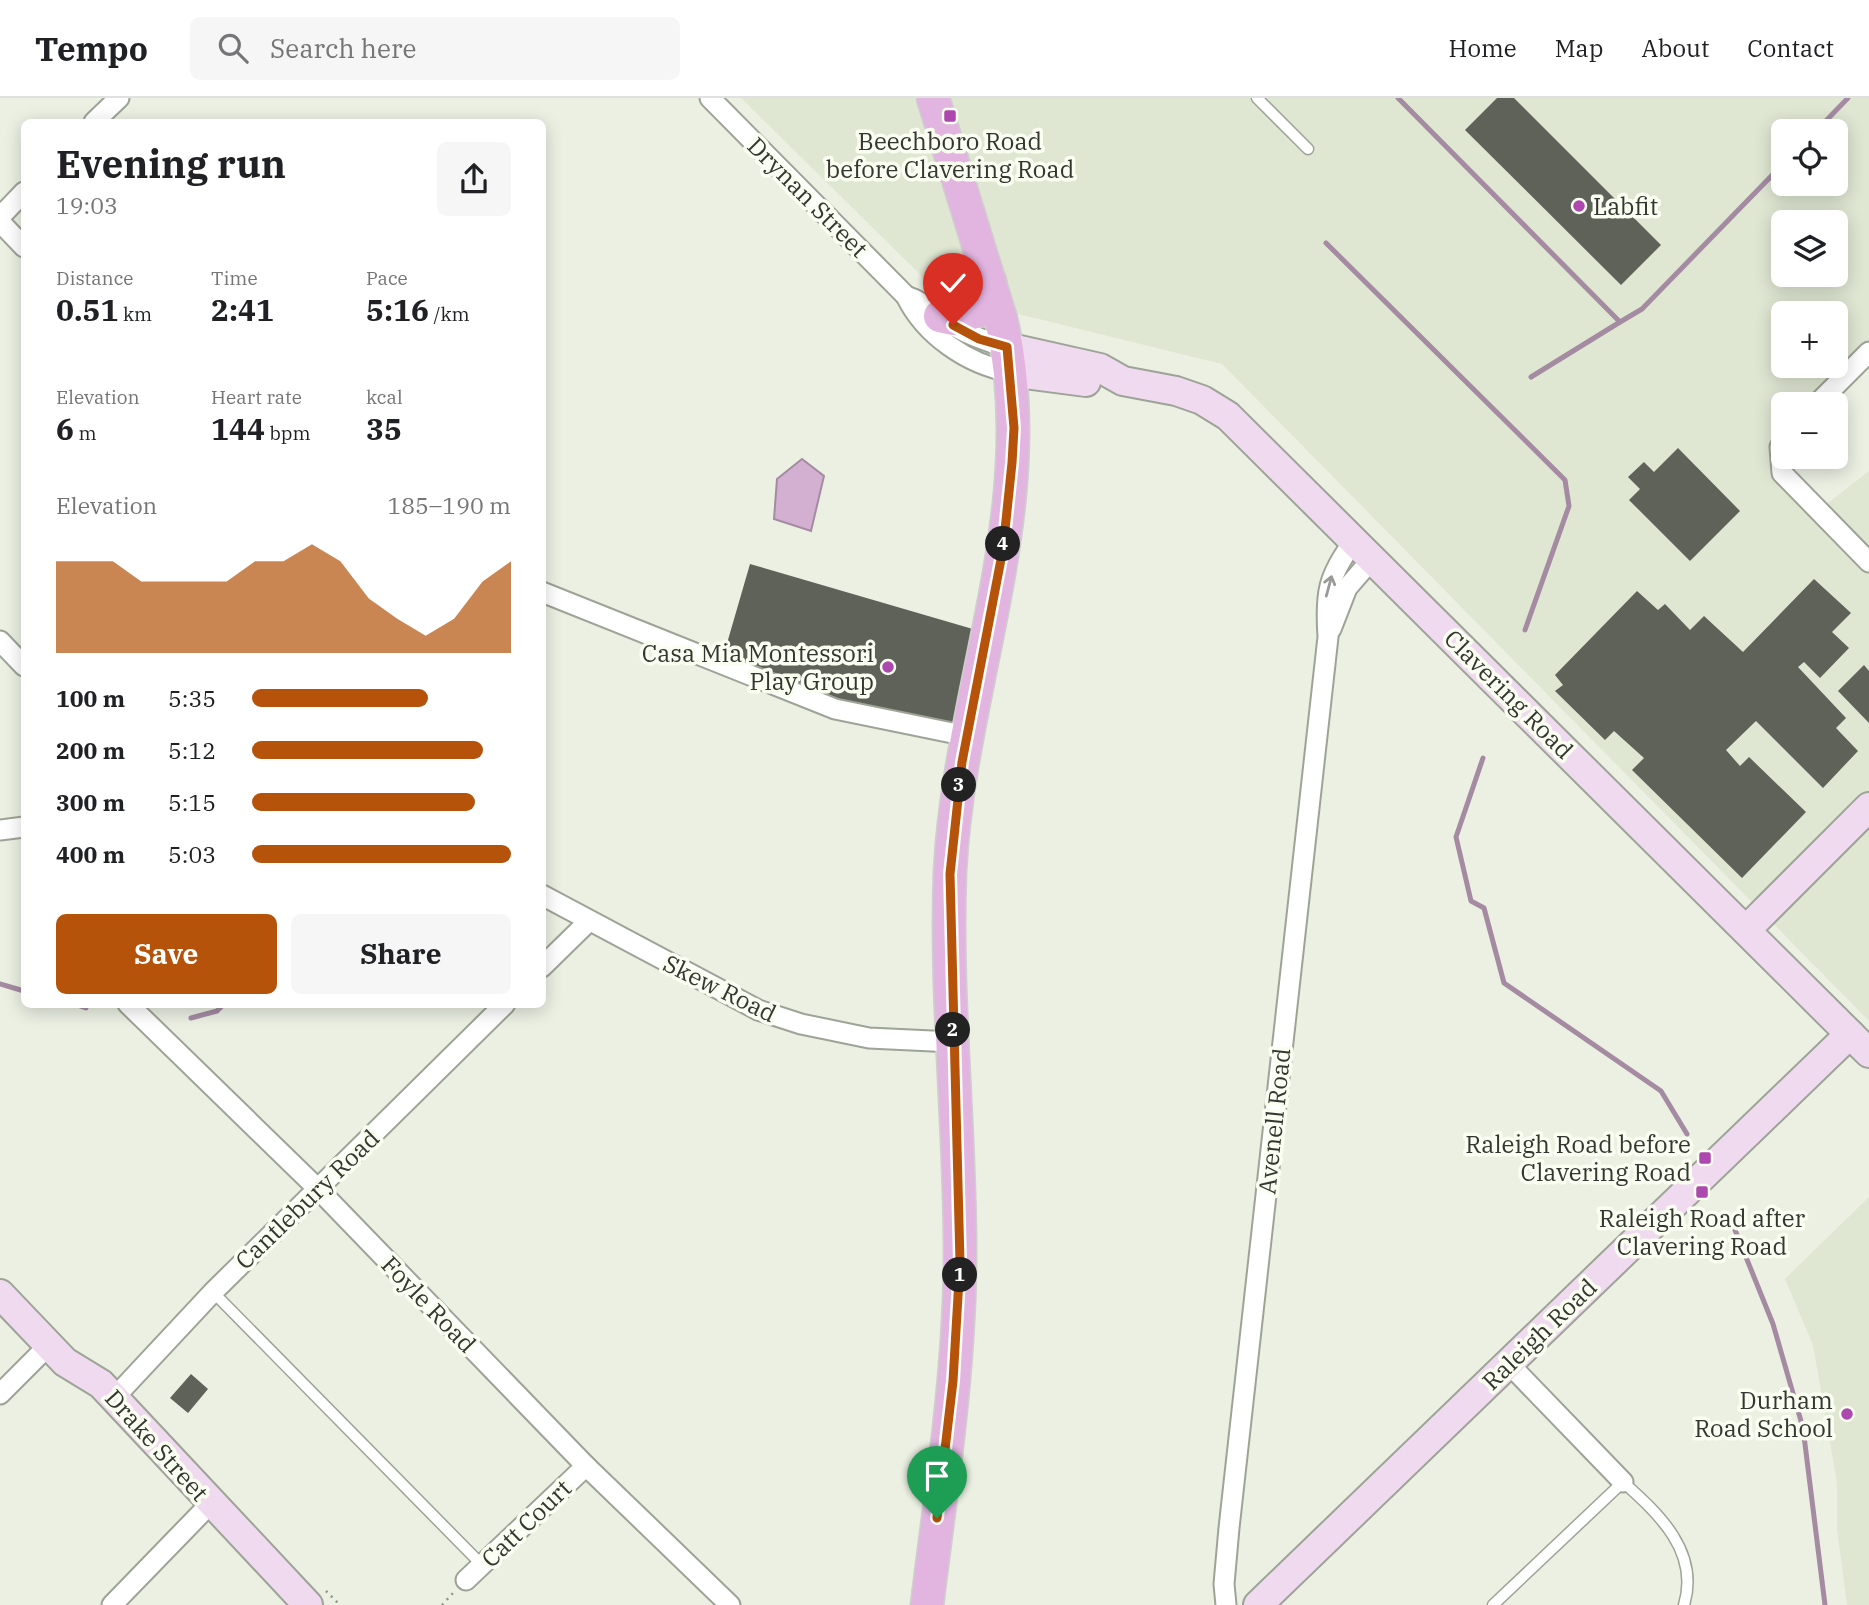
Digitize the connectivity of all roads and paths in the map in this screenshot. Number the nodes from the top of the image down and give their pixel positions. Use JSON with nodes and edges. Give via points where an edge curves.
{"nodes":[{"id":1,"x":119,"y":98,"type":"edge"},
{"id":2,"x":710,"y":98,"type":"edge"},
{"id":3,"x":933,"y":98,"type":"edge"},
{"id":4,"x":1257,"y":98,"type":"edge"},
{"id":5,"x":97,"y":119,"type":"edge"},
{"id":6,"x":1308,"y":149,"type":"dead end"},
{"id":7,"x":21,"y":195,"type":"edge"},
{"id":8,"x":0,"y":219,"type":"edge"},
{"id":9,"x":21,"y":244,"type":"edge"},
{"id":10,"x":990,"y":281,"type":"junction"},
{"id":11,"x":906,"y":296,"type":"junction"},
{"id":12,"x":940,"y":316,"type":"junction"},
{"id":13,"x":1869,"y":352,"type":"edge"},
{"id":14,"x":1009,"y":360,"type":"junction"},
{"id":15,"x":1829,"y":392,"type":"edge"},
{"id":16,"x":1782,"y":469,"type":"edge"},
{"id":17,"x":1363,"y":550,"type":"junction"},
{"id":18,"x":1869,"y":562,"type":"edge"},
{"id":19,"x":546,"y":594,"type":"edge"},
{"id":20,"x":0,"y":641,"type":"edge"},
{"id":21,"x":21,"y":663,"type":"edge"},
{"id":22,"x":967,"y":736,"type":"junction"},
{"id":23,"x":1869,"y":807,"type":"edge"},
{"id":24,"x":21,"y":827,"type":"edge"},
{"id":25,"x":0,"y":830,"type":"edge"},
{"id":26,"x":546,"y":897,"type":"edge"},
{"id":27,"x":589,"y":921,"type":"junction"},
{"id":28,"x":1747,"y":929,"type":"junction"},
{"id":29,"x":546,"y":963,"type":"edge"},
{"id":30,"x":132,"y":1008,"type":"edge"},
{"id":31,"x":501,"y":1008,"type":"edge"},
{"id":32,"x":953,"y":1042,"type":"junction"},
{"id":33,"x":1860,"y":1044,"type":"edge"},
{"id":34,"x":318,"y":1189,"type":"junction"},
{"id":35,"x":213,"y":1292,"type":"junction"},
{"id":36,"x":0,"y":1294,"type":"edge"},
{"id":37,"x":50,"y":1344,"type":"junction"},
{"id":38,"x":1508,"y":1364,"type":"junction"},
{"id":39,"x":0,"y":1394,"type":"edge"},
{"id":40,"x":114,"y":1398,"type":"junction"},
{"id":41,"x":586,"y":1466,"type":"junction"},
{"id":42,"x":1623,"y":1482,"type":"junction"},
{"id":43,"x":210,"y":1504,"type":"junction"},
{"id":44,"x":482,"y":1565,"type":"junction"},
{"id":45,"x":466,"y":1580,"type":"dead end"},
{"id":46,"x":112,"y":1605,"type":"edge"},
{"id":47,"x":308,"y":1605,"type":"edge"},
{"id":48,"x":730,"y":1605,"type":"edge"},
{"id":49,"x":927,"y":1605,"type":"edge"},
{"id":50,"x":1226,"y":1605,"type":"edge"},
{"id":51,"x":1258,"y":1605,"type":"edge"},
{"id":52,"x":1493,"y":1605,"type":"edge"},
{"id":53,"x":1685,"y":1605,"type":"edge"}],
"edges":[{"from":1,"to":5,"type":"street"},
{"from":2,"to":11,"type":"street","name":"Drynan Street"},
{"from":3,"to":10,"type":"main road"},
{"from":4,"to":6,"type":"lane"},
{"from":7,"to":8,"type":"street"},
{"from":8,"to":9,"type":"street"},
{"from":10,"to":12,"type":"main road","via":[[989,293],[978,311],[954,319]]},
{"from":10,"to":14,"type":"main road"},
{"from":11,"to":12,"type":"street","name":"Drynan Street","via":[[922,300]]},
{"from":11,"to":14,"type":"street","name":"Drynan Street","via":[[952,349],[973,360]]},
{"from":12,"to":14,"type":"street","name":"Drynan Street"},
{"from":13,"to":15,"type":"street"},
{"from":14,"to":17,"type":"street","name":"Clavering Road","via":[[1100,368],[1123,381],[1176,391],[1216,407]]},
{"from":14,"to":22,"type":"main road","via":[[1014,428],[1003,549]]},
{"from":16,"to":18,"type":"street"},
{"from":17,"to":28,"type":"street","name":"Clavering Road"},
{"from":17,"to":50,"type":"street","name":"Avenell Road","via":[[1336,565],[1325,601],[1328,637],[1229,1528]]},
{"from":19,"to":22,"type":"street","via":[[835,709]]},
{"from":20,"to":21,"type":"street"},
{"from":22,"to":32,"type":"main road","via":[[950,874]]},
{"from":23,"to":28,"type":"street"},
{"from":24,"to":25,"type":"street"},
{"from":26,"to":27,"type":"street","name":"Skew Road"},
{"from":27,"to":29,"type":"street"},
{"from":27,"to":32,"type":"street","name":"Skew Road","via":[[758,1010],[869,1038]]},
{"from":28,"to":33,"type":"street","name":"Clavering Road"},
{"from":30,"to":34,"type":"street","name":"Foyle Road"},
{"from":31,"to":34,"type":"street","name":"Cantlebury Road"},
{"from":32,"to":49,"type":"main road","via":[[960,1287]]},
{"from":33,"to":38,"type":"street","name":"Raleigh Road"},
{"from":34,"to":35,"type":"street","name":"Cantlebury Road"},
{"from":34,"to":41,"type":"street","name":"Foyle Road"},
{"from":35,"to":40,"type":"street","name":"Cantlebury Road"},
{"from":35,"to":44,"type":"lane"},
{"from":36,"to":37,"type":"street","name":"Drake Street"},
{"from":37,"to":39,"type":"street"},
{"from":37,"to":40,"type":"street","name":"Drake Street","via":[[65,1362],[101,1384]]},
{"from":38,"to":42,"type":"street"},
{"from":38,"to":51,"type":"street","name":"Raleigh Road"},
{"from":40,"to":43,"type":"street","name":"Drake Street"},
{"from":41,"to":44,"type":"street","name":"Catt Court"},
{"from":41,"to":48,"type":"street","name":"Foyle Road"},
{"from":42,"to":52,"type":"lane"},
{"from":42,"to":53,"type":"lane","via":[[1671,1530],[1683,1549]]},
{"from":43,"to":46,"type":"street"},
{"from":43,"to":47,"type":"street","name":"Drake Street"},
{"from":44,"to":45,"type":"street","name":"Catt Court"}]}
